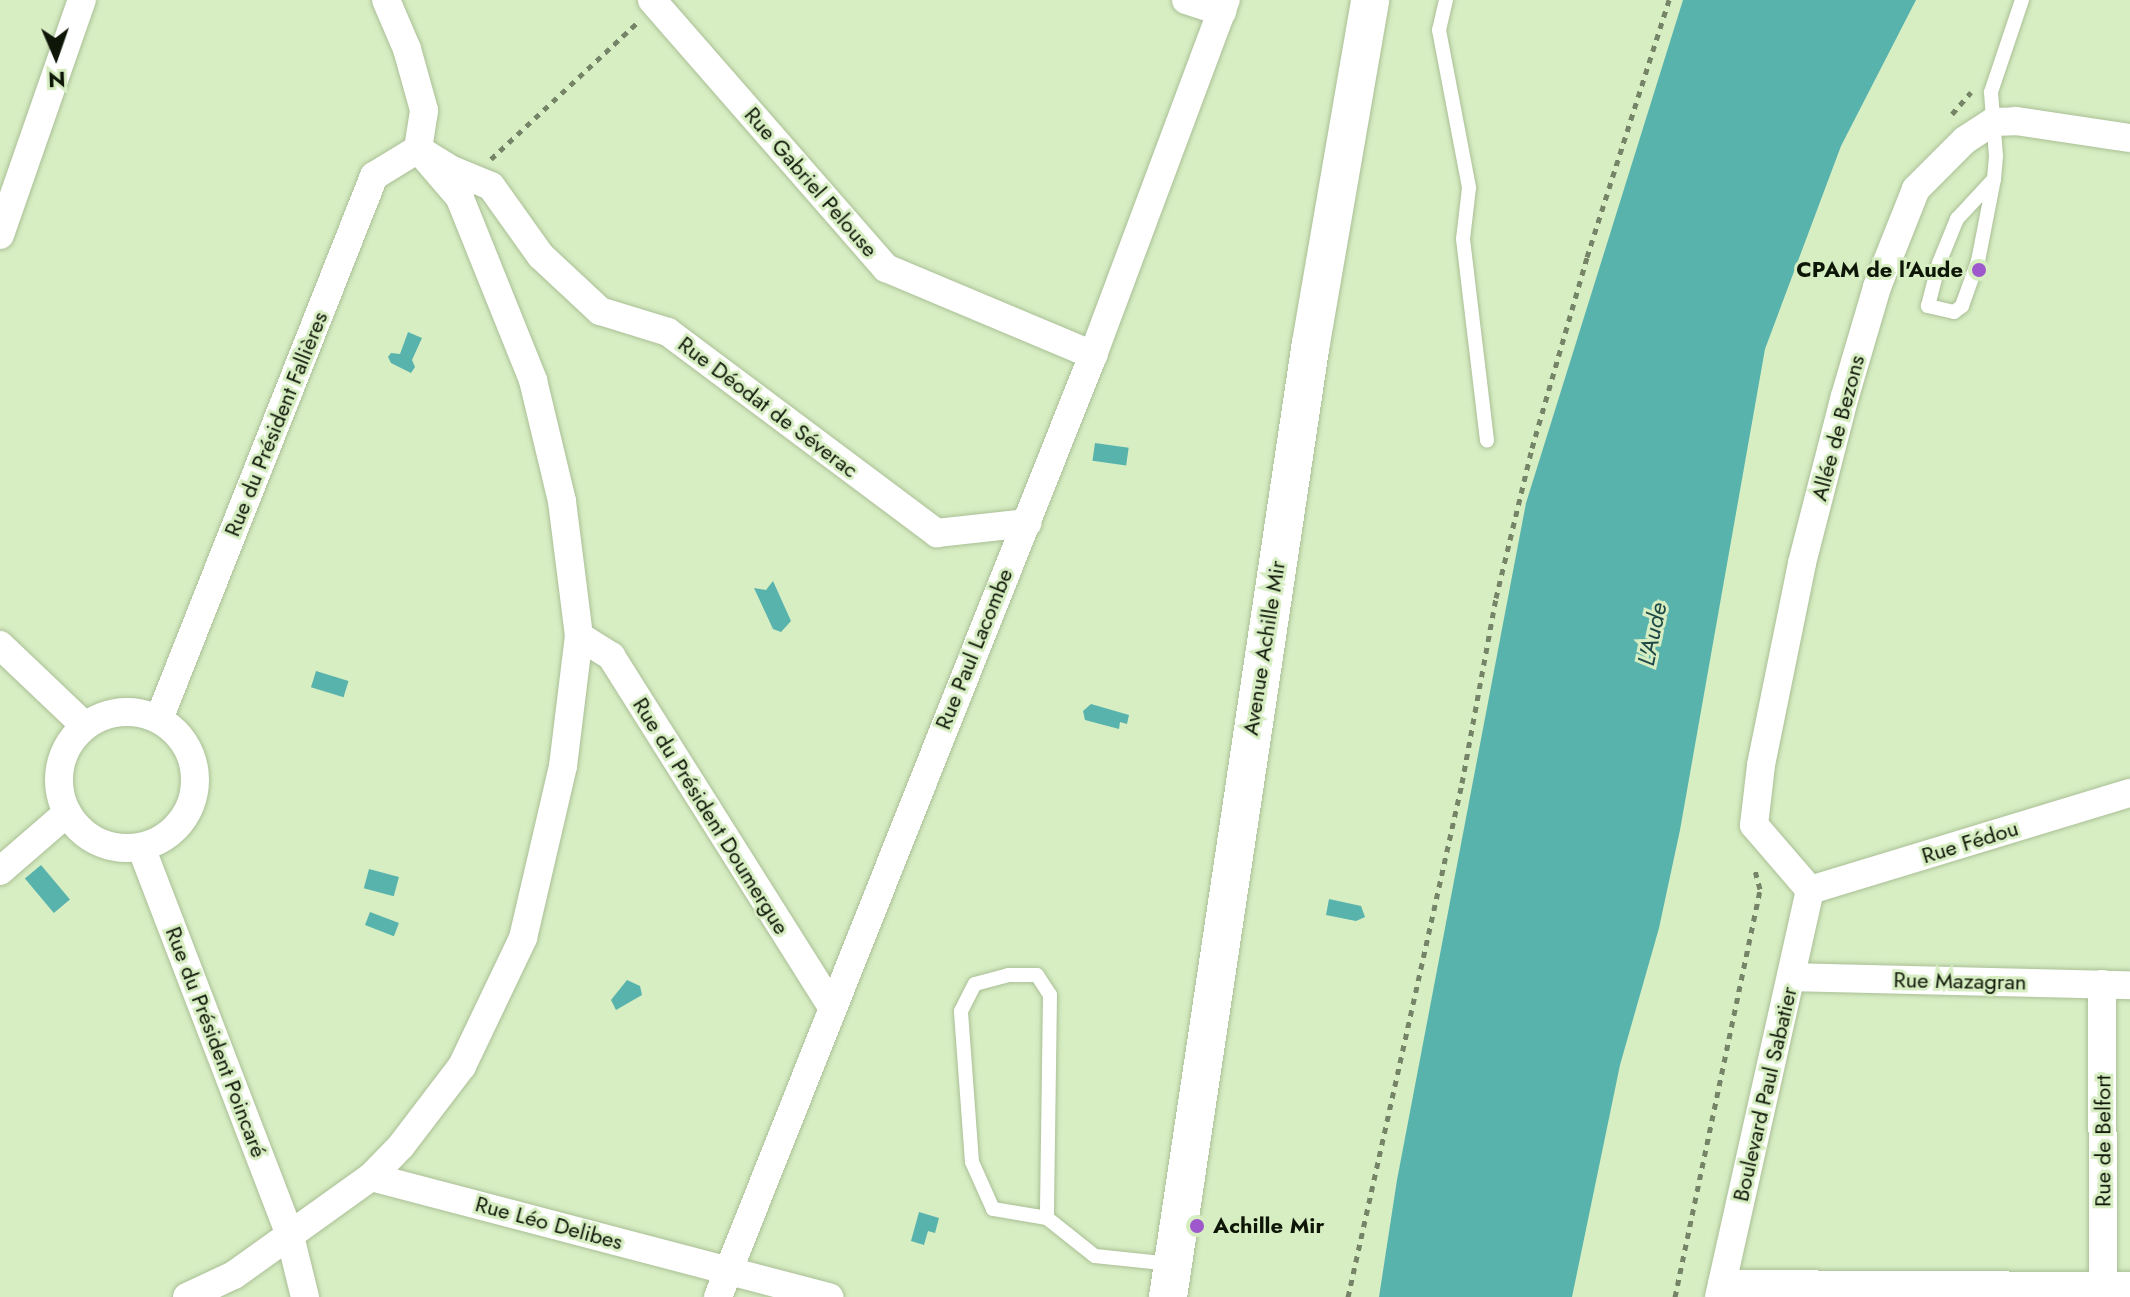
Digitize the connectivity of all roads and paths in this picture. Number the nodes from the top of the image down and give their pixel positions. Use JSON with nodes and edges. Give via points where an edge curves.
{"nodes":[{"id":1,"x":82,"y":0,"type":"edge"},
{"id":2,"x":386,"y":0,"type":"edge"},
{"id":3,"x":1186,"y":0,"type":"edge"},
{"id":4,"x":1370,"y":0,"type":"edge"},
{"id":5,"x":1446,"y":0,"type":"edge"},
{"id":6,"x":1669,"y":0,"type":"edge"},
{"id":7,"x":2022,"y":0,"type":"edge"},
{"id":8,"x":654,"y":3,"type":"edge"},
{"id":9,"x":1224,"y":6,"type":"edge"},
{"id":10,"x":1993,"y":122,"type":"junction"},
{"id":11,"x":2130,"y":138,"type":"edge"},
{"id":12,"x":418,"y":149,"type":"junction"},
{"id":13,"x":473,"y":176,"type":"junction"},
{"id":14,"x":1994,"y":179,"type":"junction"},
{"id":15,"x":9,"y":183,"type":"edge"},
{"id":16,"x":0,"y":235,"type":"edge"},
{"id":17,"x":1093,"y":355,"type":"junction"},
{"id":18,"x":1487,"y":441,"type":"dead end"},
{"id":19,"x":1027,"y":523,"type":"junction"},
{"id":20,"x":579,"y":636,"type":"junction"},
{"id":21,"x":0,"y":645,"type":"edge"},
{"id":22,"x":159,"y":719,"type":"junction"},
{"id":23,"x":85,"y":726,"type":"junction"},
{"id":24,"x":2130,"y":793,"type":"edge"},
{"id":25,"x":67,"y":813,"type":"junction"},
{"id":26,"x":141,"y":847,"type":"junction"},
{"id":27,"x":1755,"y":870,"type":"dead end"},
{"id":28,"x":0,"y":871,"type":"edge"},
{"id":29,"x":1810,"y":890,"type":"junction"},
{"id":30,"x":1791,"y":977,"type":"junction"},
{"id":31,"x":2102,"y":984,"type":"junction"},
{"id":32,"x":2130,"y":985,"type":"edge"},
{"id":33,"x":832,"y":1007,"type":"junction"},
{"id":34,"x":371,"y":1177,"type":"junction"},
{"id":35,"x":1047,"y":1218,"type":"junction"},
{"id":36,"x":290,"y":1236,"type":"junction"},
{"id":37,"x":728,"y":1270,"type":"junction"},
{"id":38,"x":1170,"y":1281,"type":"edge"},
{"id":39,"x":1720,"y":1290,"type":"edge"},
{"id":40,"x":2112,"y":1290,"type":"edge"},
{"id":41,"x":187,"y":1297,"type":"edge"},
{"id":42,"x":305,"y":1297,"type":"edge"},
{"id":43,"x":718,"y":1297,"type":"edge"},
{"id":44,"x":830,"y":1297,"type":"edge"},
{"id":45,"x":1348,"y":1297,"type":"edge"},
{"id":46,"x":1675,"y":1297,"type":"edge"}],
"edges":[{"from":1,"to":15,"type":"street"},
{"from":2,"to":12,"type":"street","via":[[424,110]]},
{"from":3,"to":9,"type":"street"},
{"from":4,"to":38,"type":"street","name":"Avenue Achille Mir","via":[[1311,343]]},
{"from":5,"to":18,"type":"lane","via":[[1439,30],[1469,188],[1463,239]]},
{"from":6,"to":45,"type":"path","via":[[1532,448]]},
{"from":7,"to":10,"type":"lane","via":[[1991,92]]},
{"from":8,"to":13,"type":"path"},
{"from":8,"to":17,"type":"street","name":"Rue Gabriel Pelouse","via":[[886,268]]},
{"from":9,"to":17,"type":"street","name":"Rue Paul Lacombe"},
{"from":10,"to":11,"type":"street"},
{"from":10,"to":14,"type":"lane"},
{"from":10,"to":29,"type":"street","name":"Allée de Bezons","via":[[1965,140],[1916,189],[1877,287],[1806,549],[1761,765],[1754,825]]},
{"from":12,"to":13,"type":"street","name":"Rue Déodat de Séverac"},
{"from":12,"to":20,"type":"street","via":[[460,198],[533,380],[562,501]]},
{"from":12,"to":22,"type":"street","name":"Rue du Président Fallières","via":[[374,176]]},
{"from":13,"to":19,"type":"street","name":"Rue Déodat de Séverac","via":[[491,186],[541,256],[600,311],[668,332],[937,533]]},
{"from":14,"to":14,"type":"lane","via":[[1957,219],[1928,306],[1954,312],[1962,306],[1978,261]]},
{"from":15,"to":16,"type":"street"},
{"from":17,"to":19,"type":"street","name":"Rue Paul Lacombe"},
{"from":19,"to":33,"type":"street","name":"Rue Paul Lacombe"},
{"from":20,"to":33,"type":"street","name":"Rue du Président Doumergue","via":[[611,656]]},
{"from":20,"to":34,"type":"street","via":[[563,766],[523,938],[462,1066]]},
{"from":21,"to":23,"type":"street"},
{"from":22,"to":23,"type":"street","via":[[121,712]]},
{"from":22,"to":26,"type":"street","via":[[190,754],[195,777],[192,801],[181,822],[163,838]]},
{"from":23,"to":25,"type":"street","via":[[71,740],[60,767],[59,795]]},
{"from":24,"to":29,"type":"street","name":"Rue Fédou"},
{"from":25,"to":26,"type":"street","via":[[98,843]]},
{"from":25,"to":28,"type":"street"},
{"from":26,"to":36,"type":"street","name":"Rue du Président Poincaré"},
{"from":27,"to":46,"type":"path","via":[[1760,889]]},
{"from":29,"to":30,"type":"street","name":"Boulevard Paul Sabatier"},
{"from":30,"to":31,"type":"street","name":"Rue Mazagran"},
{"from":30,"to":39,"type":"street","name":"Boulevard Paul Sabatier"},
{"from":31,"to":32,"type":"street","name":"Rue Mazagran"},
{"from":31,"to":40,"type":"street","name":"Rue de Belfort"},
{"from":33,"to":37,"type":"street","name":"Rue Paul Lacombe"},
{"from":34,"to":36,"type":"street"},
{"from":34,"to":37,"type":"street","name":"Rue Léo Delibes"},
{"from":35,"to":35,"type":"lane","via":[[1050,995],[1037,975],[1008,975],[975,984],[961,1011],[972,1162],[993,1209]]},
{"from":35,"to":38,"type":"lane","via":[[1095,1256]]},
{"from":36,"to":41,"type":"street","via":[[234,1275]]},
{"from":36,"to":42,"type":"street","name":"Rue du Président Poincaré"},
{"from":37,"to":43,"type":"street","name":"Rue Paul Lacombe"},
{"from":37,"to":44,"type":"street","name":"Rue Léo Delibes"},
{"from":39,"to":40,"type":"street"}]}
